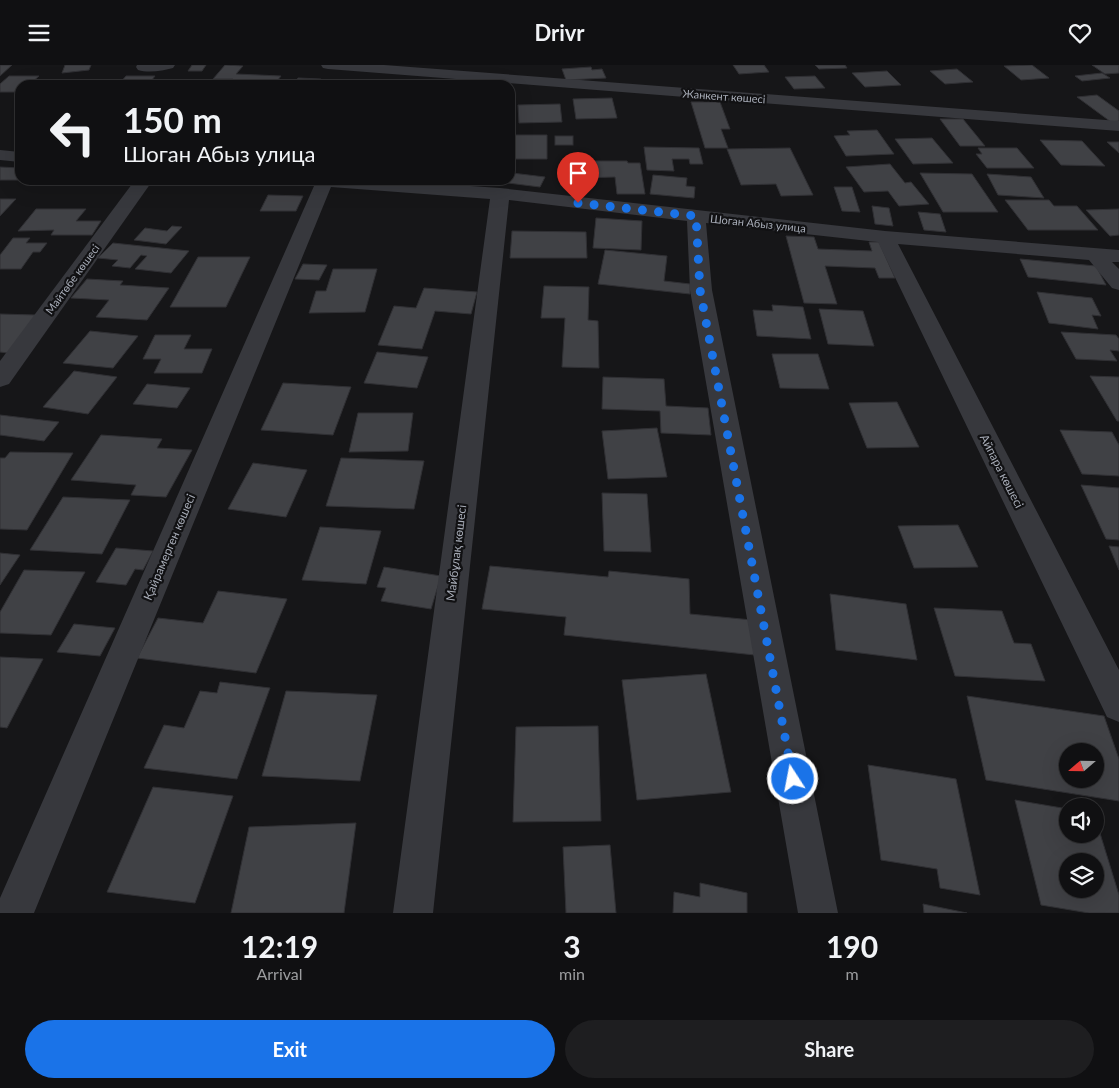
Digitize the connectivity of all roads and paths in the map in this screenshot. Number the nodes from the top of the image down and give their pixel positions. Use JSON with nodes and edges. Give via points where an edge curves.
{"nodes":[{"id":1,"x":168,"y":65,"type":"edge"},
{"id":2,"x":328,"y":65,"type":"edge"},
{"id":3,"x":143,"y":67,"type":"dead end"},
{"id":4,"x":1119,"y":126,"type":"edge"},
{"id":5,"x":0,"y":155,"type":"edge"},
{"id":6,"x":15,"y":156,"type":"edge"},
{"id":7,"x":140,"y":185,"type":"edge"},
{"id":8,"x":315,"y":185,"type":"edge"},
{"id":9,"x":373,"y":185,"type":"edge"},
{"id":10,"x":500,"y":194,"type":"junction"},
{"id":11,"x":696,"y":216,"type":"junction"},
{"id":12,"x":885,"y":237,"type":"junction"},
{"id":13,"x":1096,"y":255,"type":"junction"},
{"id":14,"x":1119,"y":256,"type":"edge"},
{"id":15,"x":1119,"y":283,"type":"edge"},
{"id":16,"x":0,"y":378,"type":"edge"},
{"id":17,"x":1119,"y":705,"type":"edge"},
{"id":18,"x":14,"y":913,"type":"edge"},
{"id":19,"x":413,"y":913,"type":"edge"},
{"id":20,"x":818,"y":913,"type":"edge"}],
"edges":[{"from":1,"to":3,"type":"street"},
{"from":2,"to":4,"type":"street","name":"Жанкент көшесі"},
{"from":5,"to":6,"type":"street"},
{"from":7,"to":16,"type":"street","name":"Майтөбе көшесі"},
{"from":8,"to":18,"type":"street","name":"Қайрамерген көшесі"},
{"from":9,"to":10,"type":"street","name":"Шоган Абыз улица"},
{"from":10,"to":11,"type":"street","name":"Шоган Абыз улица"},
{"from":10,"to":19,"type":"street","name":"Майбұлақ көшесі"},
{"from":11,"to":12,"type":"street","name":"Шоган Абыз улица"},
{"from":11,"to":20,"type":"street","via":[[700,290]]},
{"from":12,"to":13,"type":"street","name":"Шоган Абыз улица"},
{"from":12,"to":17,"type":"street","name":"Айпара көшесі"},
{"from":13,"to":14,"type":"street","name":"Шоган Абыз улица"},
{"from":13,"to":15,"type":"street"}]}
